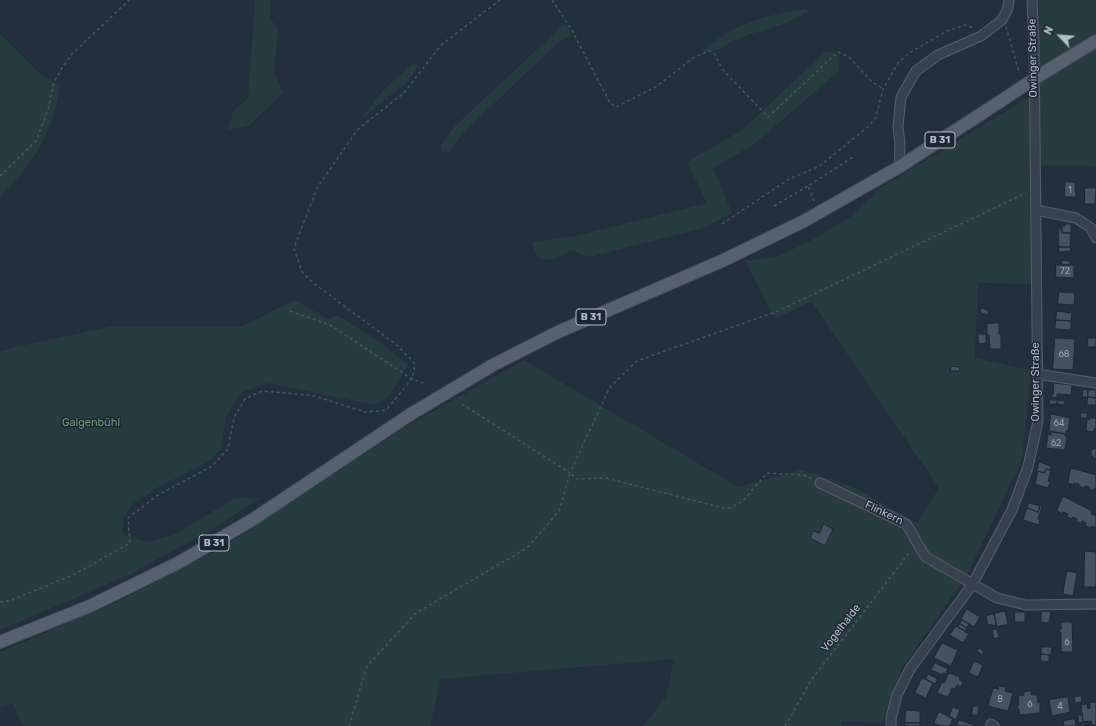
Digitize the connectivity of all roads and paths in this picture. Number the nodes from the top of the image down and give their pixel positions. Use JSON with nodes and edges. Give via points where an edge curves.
{"nodes":[{"id":1,"x":130,"y":0,"type":"edge"},
{"id":2,"x":500,"y":0,"type":"edge"},
{"id":3,"x":552,"y":0,"type":"edge"},
{"id":4,"x":1009,"y":0,"type":"edge"},
{"id":5,"x":1032,"y":0,"type":"edge"},
{"id":6,"x":1002,"y":20,"type":"junction"},
{"id":7,"x":1096,"y":42,"type":"edge"},
{"id":8,"x":1019,"y":72,"type":"dead end"},
{"id":9,"x":882,"y":89,"type":"dead end"},
{"id":10,"x":870,"y":124,"type":"dead end"},
{"id":11,"x":853,"y":157,"type":"dead end"},
{"id":12,"x":899,"y":167,"type":"junction"},
{"id":13,"x":0,"y":176,"type":"edge"},
{"id":14,"x":808,"y":186,"type":"junction"},
{"id":15,"x":1035,"y":189,"type":"junction"},
{"id":16,"x":814,"y":201,"type":"dead end"},
{"id":17,"x":774,"y":206,"type":"dead end"},
{"id":18,"x":1036,"y":210,"type":"junction"},
{"id":19,"x":722,"y":224,"type":"dead end"},
{"id":20,"x":1096,"y":238,"type":"edge"},
{"id":21,"x":290,"y":311,"type":"dead end"},
{"id":22,"x":1037,"y":374,"type":"junction"},
{"id":23,"x":412,"y":378,"type":"junction"},
{"id":24,"x":1096,"y":383,"type":"edge"},
{"id":25,"x":426,"y":384,"type":"dead end"},
{"id":26,"x":462,"y":404,"type":"dead end"},
{"id":27,"x":570,"y":473,"type":"junction"},
{"id":28,"x":820,"y":483,"type":"joint"},
{"id":29,"x":919,"y":548,"type":"junction"},
{"id":30,"x":972,"y":585,"type":"junction"},
{"id":31,"x":0,"y":602,"type":"edge"},
{"id":32,"x":1096,"y":604,"type":"edge"},
{"id":33,"x":0,"y":642,"type":"edge"},
{"id":34,"x":349,"y":726,"type":"edge"},
{"id":35,"x":785,"y":726,"type":"edge"},
{"id":36,"x":891,"y":726,"type":"edge"}],
"edges":[{"from":1,"to":13,"type":"path","via":[[71,55],[54,82],[48,110],[36,141]]},
{"from":2,"to":23,"type":"path","via":[[441,45],[404,93],[358,129],[317,188],[294,248],[302,272],[307,277],[398,346],[415,364]]},
{"from":3,"to":9,"type":"path","via":[[573,32],[610,103],[616,107],[657,86],[693,58],[709,51],[714,53],[723,70],[768,117],[838,52],[849,57]]},
{"from":4,"to":6,"type":"street"},
{"from":5,"to":15,"type":"street","name":"Owinger Straße"},
{"from":6,"to":8,"type":"path"},
{"from":6,"to":12,"type":"street","via":[[981,36],[938,56],[916,71],[901,97],[898,127]]},
{"from":7,"to":12,"type":"main road","number":"B 31","bridge":true},
{"from":10,"to":19,"type":"path","via":[[820,166],[789,179]]},
{"from":11,"to":14,"type":"path"},
{"from":12,"to":33,"type":"main road","number":"B 31","via":[[804,221],[731,257],[526,348],[411,414],[252,520],[178,563],[90,606]]},
{"from":14,"to":16,"type":"path"},
{"from":14,"to":17,"type":"path"},
{"from":15,"to":18,"type":"street","name":"Owinger Straße"},
{"from":15,"to":27,"type":"path","via":[[778,311],[637,361],[610,387]]},
{"from":18,"to":20,"type":"street","via":[[1076,218],[1091,228]]},
{"from":18,"to":22,"type":"street","name":"Owinger Straße"},
{"from":21,"to":23,"type":"path","via":[[330,325]]},
{"from":22,"to":24,"type":"street"},
{"from":22,"to":30,"type":"street","name":"Owinger Straße","via":[[1038,421],[1028,467],[1012,510]]},
{"from":23,"to":25,"type":"path"},
{"from":23,"to":31,"type":"path","via":[[386,410],[365,412],[311,395],[289,392],[262,391],[245,399],[234,418],[228,449],[212,466],[158,495],[128,518],[130,543],[75,574],[12,600]]},
{"from":26,"to":27,"type":"path"},
{"from":27,"to":28,"type":"path","via":[[577,479],[606,478],[727,510],[743,501],[767,473],[803,475]]},
{"from":27,"to":34,"type":"path","via":[[559,511],[527,548],[416,612],[367,666]]},
{"from":28,"to":29,"type":"street","name":"Flinkern","via":[[906,524]]},
{"from":29,"to":30,"type":"street","name":"Flinkern","via":[[926,557]]},
{"from":29,"to":35,"type":"path","name":"Vogelhalde","via":[[909,553],[812,679]]},
{"from":30,"to":32,"type":"street","name":"Flinkern","via":[[997,598],[1026,605]]},
{"from":30,"to":36,"type":"street","name":"Owinger Straße","via":[[910,669],[896,695]]}]}
